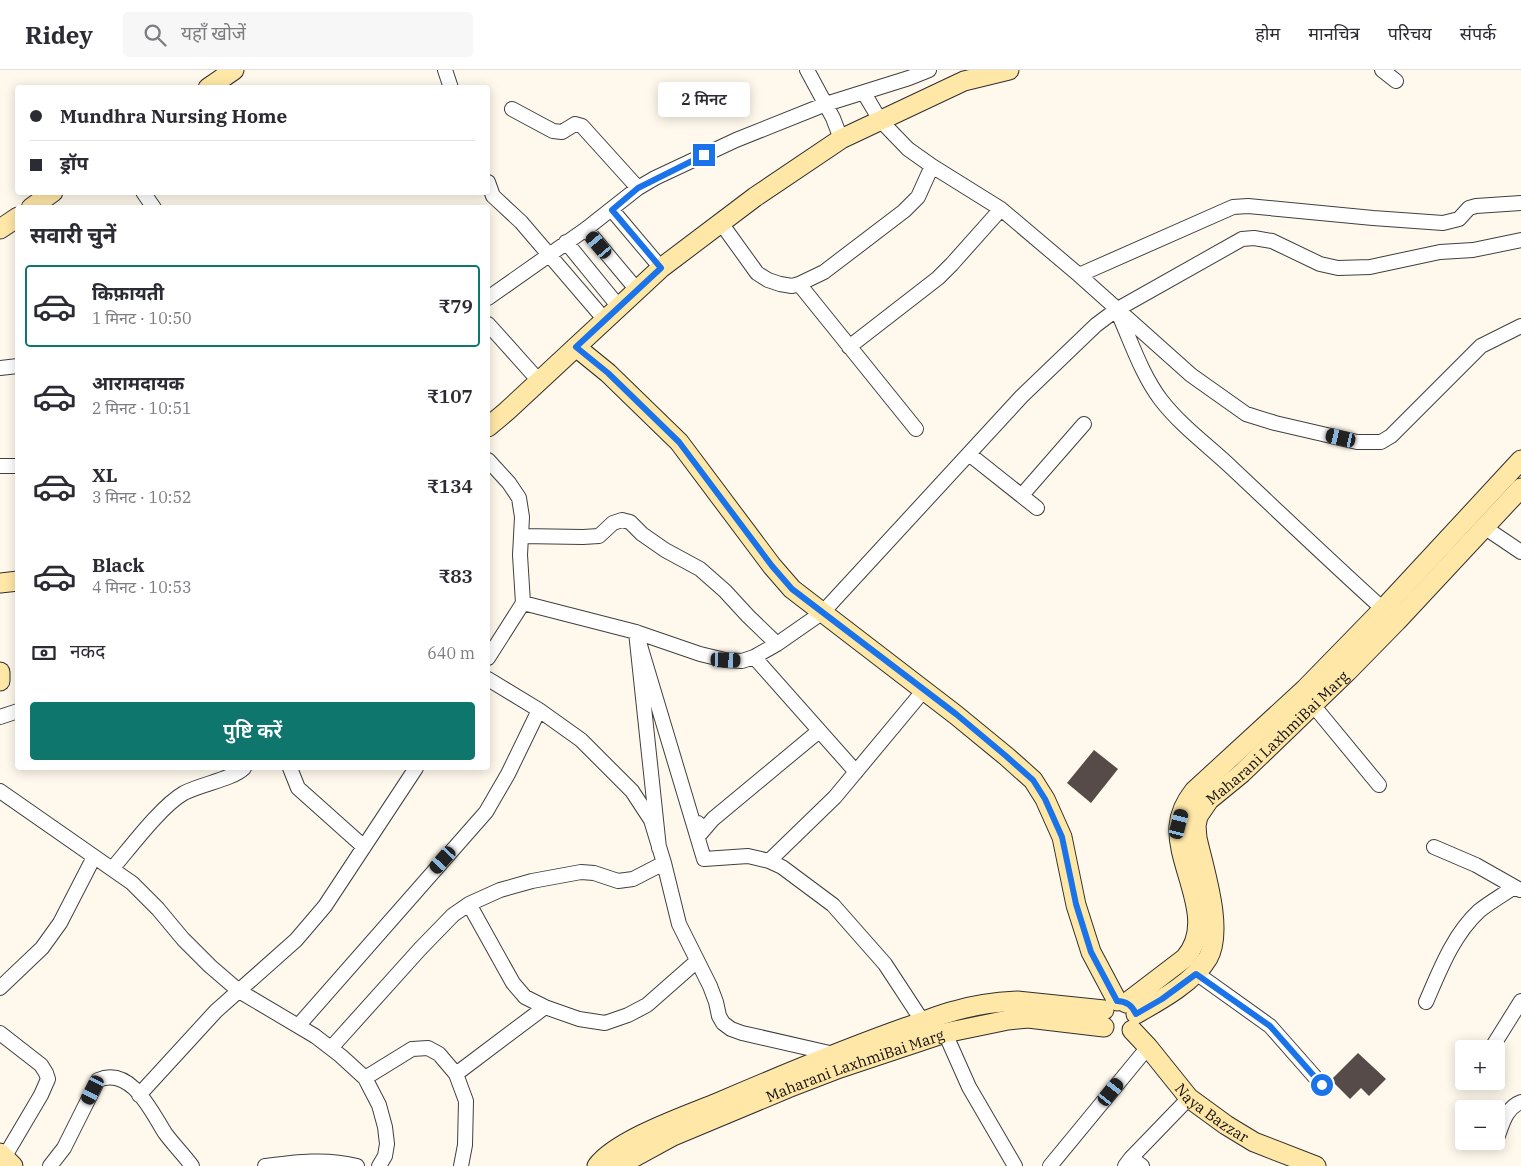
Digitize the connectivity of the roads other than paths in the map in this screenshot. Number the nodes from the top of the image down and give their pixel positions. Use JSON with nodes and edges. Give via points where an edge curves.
{"nodes":[{"id":1,"x":234,"y":70,"type":"edge"},
{"id":2,"x":445,"y":70,"type":"edge"},
{"id":3,"x":807,"y":70,"type":"edge"},
{"id":4,"x":929,"y":70,"type":"edge"},
{"id":5,"x":1009,"y":70,"type":"edge"},
{"id":6,"x":1382,"y":70,"type":"edge"},
{"id":7,"x":1396,"y":81,"type":"dead end"},
{"id":8,"x":212,"y":85,"type":"edge"},
{"id":9,"x":450,"y":85,"type":"edge"},
{"id":10,"x":864,"y":93,"type":"junction"},
{"id":11,"x":826,"y":104,"type":"junction"},
{"id":12,"x":512,"y":109,"type":"dead end"},
{"id":13,"x":880,"y":120,"type":"junction"},
{"id":14,"x":842,"y":139,"type":"junction"},
{"id":15,"x":932,"y":166,"type":"junction"},
{"id":16,"x":490,"y":188,"type":"edge"},
{"id":17,"x":638,"y":188,"type":"junction"},
{"id":18,"x":49,"y":195,"type":"edge"},
{"id":19,"x":1521,"y":202,"type":"edge"},
{"id":20,"x":36,"y":205,"type":"edge"},
{"id":21,"x":1001,"y":209,"type":"junction"},
{"id":22,"x":612,"y":210,"type":"junction"},
{"id":23,"x":15,"y":219,"type":"edge"},
{"id":24,"x":721,"y":223,"type":"junction"},
{"id":25,"x":0,"y":229,"type":"edge"},
{"id":26,"x":586,"y":230,"type":"junction"},
{"id":27,"x":1521,"y":240,"type":"edge"},
{"id":28,"x":566,"y":242,"type":"junction"},
{"id":29,"x":549,"y":255,"type":"junction"},
{"id":30,"x":661,"y":268,"type":"junction"},
{"id":31,"x":1079,"y":276,"type":"junction"},
{"id":32,"x":799,"y":284,"type":"junction"},
{"id":33,"x":637,"y":290,"type":"junction"},
{"id":34,"x":490,"y":297,"type":"edge"},
{"id":35,"x":619,"y":307,"type":"junction"},
{"id":36,"x":1116,"y":310,"type":"junction"},
{"id":37,"x":604,"y":320,"type":"junction"},
{"id":38,"x":490,"y":326,"type":"edge"},
{"id":39,"x":1521,"y":326,"type":"edge"},
{"id":40,"x":576,"y":347,"type":"junction"},
{"id":41,"x":849,"y":347,"type":"junction"},
{"id":42,"x":15,"y":366,"type":"edge"},
{"id":43,"x":0,"y":368,"type":"edge"},
{"id":44,"x":539,"y":382,"type":"junction"},
{"id":45,"x":1084,"y":424,"type":"dead end"},
{"id":46,"x":490,"y":425,"type":"edge"},
{"id":47,"x":916,"y":430,"type":"dead end"},
{"id":48,"x":969,"y":454,"type":"junction"},
{"id":49,"x":1521,"y":460,"type":"edge"},
{"id":50,"x":490,"y":462,"type":"edge"},
{"id":51,"x":0,"y":466,"type":"edge"},
{"id":52,"x":15,"y":466,"type":"edge"},
{"id":53,"x":1521,"y":488,"type":"edge"},
{"id":54,"x":1022,"y":495,"type":"junction"},
{"id":55,"x":1037,"y":508,"type":"dead end"},
{"id":56,"x":1484,"y":527,"type":"junction"},
{"id":57,"x":521,"y":536,"type":"junction"},
{"id":58,"x":1521,"y":552,"type":"edge"},
{"id":59,"x":15,"y":581,"type":"edge"},
{"id":60,"x":0,"y":583,"type":"edge"},
{"id":61,"x":523,"y":603,"type":"junction"},
{"id":62,"x":1383,"y":609,"type":"junction"},
{"id":63,"x":823,"y":612,"type":"junction"},
{"id":64,"x":636,"y":632,"type":"junction"},
{"id":65,"x":777,"y":644,"type":"junction"},
{"id":66,"x":490,"y":655,"type":"edge"},
{"id":67,"x":754,"y":657,"type":"junction"},
{"id":68,"x":0,"y":672,"type":"edge"},
{"id":69,"x":490,"y":680,"type":"edge"},
{"id":70,"x":0,"y":681,"type":"edge"},
{"id":71,"x":924,"y":690,"type":"junction"},
{"id":72,"x":1313,"y":705,"type":"junction"},
{"id":73,"x":539,"y":710,"type":"junction"},
{"id":74,"x":15,"y":712,"type":"edge"},
{"id":75,"x":0,"y":717,"type":"edge"},
{"id":76,"x":820,"y":731,"type":"junction"},
{"id":77,"x":241,"y":770,"type":"edge"},
{"id":78,"x":291,"y":770,"type":"edge"},
{"id":79,"x":415,"y":770,"type":"edge"},
{"id":80,"x":856,"y":772,"type":"junction"},
{"id":81,"x":1379,"y":785,"type":"dead end"},
{"id":82,"x":0,"y":791,"type":"edge"},
{"id":83,"x":364,"y":847,"type":"junction"},
{"id":84,"x":1434,"y":847,"type":"dead end"},
{"id":85,"x":659,"y":848,"type":"junction"},
{"id":86,"x":94,"y":857,"type":"junction"},
{"id":87,"x":769,"y":861,"type":"junction"},
{"id":88,"x":664,"y":863,"type":"junction"},
{"id":89,"x":112,"y":870,"type":"junction"},
{"id":90,"x":1518,"y":888,"type":"edge"},
{"id":91,"x":469,"y":904,"type":"junction"},
{"id":92,"x":697,"y":961,"type":"junction"},
{"id":93,"x":1196,"y":974,"type":"junction"},
{"id":94,"x":0,"y":988,"type":"edge"},
{"id":95,"x":239,"y":991,"type":"junction"},
{"id":96,"x":1521,"y":1001,"type":"edge"},
{"id":97,"x":1426,"y":1002,"type":"dead end"},
{"id":98,"x":545,"y":1006,"type":"junction"},
{"id":99,"x":1120,"y":1014,"type":"junction"},
{"id":100,"x":923,"y":1022,"type":"junction"},
{"id":101,"x":298,"y":1026,"type":"junction"},
{"id":102,"x":0,"y":1033,"type":"edge"},
{"id":103,"x":945,"y":1033,"type":"junction"},
{"id":104,"x":1497,"y":1040,"type":"edge"},
{"id":105,"x":1148,"y":1047,"type":"junction"},
{"id":106,"x":331,"y":1048,"type":"junction"},
{"id":107,"x":834,"y":1054,"type":"junction"},
{"id":108,"x":456,"y":1074,"type":"junction"},
{"id":109,"x":365,"y":1078,"type":"junction"},
{"id":110,"x":1322,"y":1085,"type":"dead end"},
{"id":111,"x":139,"y":1095,"type":"junction"},
{"id":112,"x":1189,"y":1098,"type":"junction"},
{"id":113,"x":1521,"y":1102,"type":"edge"},
{"id":114,"x":1505,"y":1118,"type":"edge"},
{"id":115,"x":6,"y":1158,"type":"edge"},
{"id":116,"x":1128,"y":1162,"type":"edge"},
{"id":117,"x":622,"y":1165,"type":"edge"},
{"id":118,"x":50,"y":1166,"type":"edge"},
{"id":119,"x":192,"y":1166,"type":"edge"},
{"id":120,"x":265,"y":1166,"type":"edge"},
{"id":121,"x":357,"y":1166,"type":"edge"},
{"id":122,"x":379,"y":1166,"type":"edge"},
{"id":123,"x":461,"y":1166,"type":"edge"},
{"id":124,"x":597,"y":1166,"type":"edge"},
{"id":125,"x":1014,"y":1166,"type":"edge"},
{"id":126,"x":1050,"y":1166,"type":"edge"},
{"id":127,"x":1142,"y":1166,"type":"edge"},
{"id":128,"x":1316,"y":1166,"type":"edge"}],
"edges":[{"from":1,"to":8,"type":"main road"},
{"from":2,"to":9,"type":"street"},
{"from":3,"to":11,"type":"street"},
{"from":4,"to":10,"type":"street"},
{"from":5,"to":13,"type":"main road","via":[[964,81]]},
{"from":6,"to":7,"type":"street"},
{"from":10,"to":11,"type":"street"},
{"from":10,"to":13,"type":"street"},
{"from":11,"to":14,"type":"street"},
{"from":11,"to":17,"type":"street","via":[[736,140]]},
{"from":12,"to":17,"type":"street","via":[[553,132],[562,132],[575,124],[582,126]]},
{"from":13,"to":14,"type":"main road"},
{"from":13,"to":15,"type":"street","via":[[908,149]]},
{"from":14,"to":24,"type":"main road"},
{"from":15,"to":21,"type":"street"},
{"from":15,"to":32,"type":"street","via":[[918,197],[904,211],[824,272]]},
{"from":16,"to":29,"type":"street","via":[[493,196]]},
{"from":17,"to":22,"type":"street"},
{"from":18,"to":20,"type":"main road"},
{"from":19,"to":31,"type":"street","via":[[1476,206],[1469,208],[1459,219],[1443,223],[1233,207]]},
{"from":21,"to":31,"type":"street"},
{"from":21,"to":41,"type":"street","via":[[938,278]]},
{"from":22,"to":26,"type":"street"},
{"from":22,"to":30,"type":"street"},
{"from":23,"to":25,"type":"main road"},
{"from":24,"to":30,"type":"main road"},
{"from":24,"to":32,"type":"street","via":[[757,274],[780,284]]},
{"from":26,"to":28,"type":"street"},
{"from":26,"to":33,"type":"street"},
{"from":27,"to":36,"type":"street","via":[[1370,266],[1338,268],[1272,241],[1242,239]]},
{"from":28,"to":29,"type":"street"},
{"from":28,"to":35,"type":"street"},
{"from":29,"to":34,"type":"street"},
{"from":29,"to":37,"type":"street"},
{"from":30,"to":33,"type":"main road"},
{"from":31,"to":36,"type":"street"},
{"from":32,"to":41,"type":"street"},
{"from":33,"to":35,"type":"main road"},
{"from":35,"to":37,"type":"main road"},
{"from":36,"to":39,"type":"street","via":[[1191,375],[1246,414],[1275,424],[1369,443],[1381,442],[1391,436],[1481,346]]},
{"from":36,"to":48,"type":"street","via":[[1022,396]]},
{"from":36,"to":62,"type":"street","via":[[1146,377],[1181,424]]},
{"from":37,"to":40,"type":"main road"},
{"from":38,"to":44,"type":"street"},
{"from":40,"to":44,"type":"main road"},
{"from":40,"to":63,"type":"main road","name":"Naya Bazzar","via":[[608,373],[679,442],[772,566],[792,589]]},
{"from":41,"to":47,"type":"street"},
{"from":42,"to":43,"type":"street"},
{"from":44,"to":46,"type":"main road"},
{"from":45,"to":54,"type":"street"},
{"from":48,"to":54,"type":"street"},
{"from":48,"to":63,"type":"street"},
{"from":49,"to":62,"type":"main road"},
{"from":50,"to":57,"type":"street","via":[[519,498]]},
{"from":51,"to":52,"type":"street"},
{"from":53,"to":56,"type":"main road","name":"Maharani LaxhmiBai Marg"},
{"from":54,"to":55,"type":"street"},
{"from":56,"to":58,"type":"street"},
{"from":56,"to":72,"type":"main road","name":"Maharani LaxhmiBai Marg"},
{"from":57,"to":61,"type":"street"},
{"from":57,"to":65,"type":"street","via":[[599,536],[613,524],[622,520],[630,522],[665,550],[700,570]]},
{"from":59,"to":60,"type":"main road"},
{"from":61,"to":64,"type":"street"},
{"from":61,"to":66,"type":"street"},
{"from":62,"to":99,"type":"main road","via":[[1305,689],[1187,800],[1178,837],[1195,903],[1195,942],[1185,958]]},
{"from":63,"to":65,"type":"street"},
{"from":63,"to":71,"type":"main road","name":"Naya Bazzar"},
{"from":64,"to":67,"type":"street","via":[[726,660],[742,661]]},
{"from":64,"to":76,"type":"street","via":[[702,833],[713,819]]},
{"from":64,"to":85,"type":"street"},
{"from":64,"to":87,"type":"street","via":[[704,858],[748,856]]},
{"from":65,"to":67,"type":"street"},
{"from":67,"to":76,"type":"street"},
{"from":68,"to":70,"type":"main road"},
{"from":69,"to":73,"type":"street"},
{"from":71,"to":80,"type":"street"},
{"from":71,"to":99,"type":"main road","name":"Naya Bazzar","via":[[1033,780],[1045,799],[1062,837],[1076,904],[1091,952]]},
{"from":72,"to":81,"type":"street"},
{"from":72,"to":93,"type":"main road","name":"Maharani LaxhmiBai Marg","via":[[1209,800],[1198,816],[1197,838],[1214,920],[1211,951]]},
{"from":73,"to":85,"type":"street","via":[[580,740],[632,791],[651,820]]},
{"from":73,"to":101,"type":"street","via":[[486,812]]},
{"from":74,"to":75,"type":"street"},
{"from":76,"to":80,"type":"street"},
{"from":77,"to":89,"type":"street","via":[[201,785],[170,803]]},
{"from":78,"to":83,"type":"street","via":[[298,788]]},
{"from":79,"to":83,"type":"street"},
{"from":80,"to":87,"type":"street"},
{"from":82,"to":86,"type":"street"},
{"from":83,"to":95,"type":"street","via":[[325,906],[296,940]]},
{"from":84,"to":90,"type":"street"},
{"from":85,"to":88,"type":"street"},
{"from":86,"to":89,"type":"street"},
{"from":86,"to":94,"type":"street","via":[[60,923],[42,948]]},
{"from":87,"to":100,"type":"street","via":[[833,905],[885,964]]},
{"from":88,"to":91,"type":"street","via":[[633,879],[618,881],[581,872],[532,881],[500,890]]},
{"from":88,"to":92,"type":"street","via":[[679,924]]},
{"from":89,"to":95,"type":"street","via":[[132,883],[183,939]]},
{"from":90,"to":97,"type":"street","via":[[1479,911],[1461,933],[1448,951]]},
{"from":91,"to":98,"type":"street","via":[[513,983],[525,997]]},
{"from":91,"to":106,"type":"street","via":[[453,915],[420,949]]},
{"from":92,"to":98,"type":"street","via":[[647,1004],[604,1023],[579,1019]]},
{"from":92,"to":107,"type":"street","via":[[723,1024],[742,1033]]},
{"from":93,"to":99,"type":"main road","name":"Maharani LaxhmiBai Marg","via":[[1162,999]]},
{"from":93,"to":110,"type":"street","via":[[1270,1026]]},
{"from":95,"to":101,"type":"street"},
{"from":95,"to":111,"type":"street","via":[[216,1011]]},
{"from":96,"to":104,"type":"street"},
{"from":98,"to":108,"type":"street"},
{"from":99,"to":100,"type":"main road","via":[[1030,1002],[1005,1002],[955,1011]]},
{"from":99,"to":103,"type":"main road","name":"Maharani LaxhmiBai Marg","via":[[1008,1020]]},
{"from":99,"to":105,"type":"main road","name":"Naya Bazzar"},
{"from":100,"to":107,"type":"main road"},
{"from":101,"to":106,"type":"street"},
{"from":102,"to":115,"type":"street","via":[[41,1065],[48,1079]]},
{"from":103,"to":117,"type":"main road","name":"Maharani LaxhmiBai Marg","via":[[788,1088],[673,1136]]},
{"from":103,"to":125,"type":"street","via":[[968,1087]]},
{"from":105,"to":112,"type":"main road","name":"Naya Bazzar"},
{"from":105,"to":126,"type":"street"},
{"from":106,"to":109,"type":"street"},
{"from":107,"to":124,"type":"main road","via":[[618,1147]]},
{"from":108,"to":109,"type":"street","via":[[439,1054],[428,1048],[412,1049]]},
{"from":108,"to":123,"type":"street","via":[[466,1101]]},
{"from":109,"to":122,"type":"street","via":[[379,1105],[385,1127],[387,1144]]},
{"from":111,"to":118,"type":"street","via":[[118,1078],[107,1076],[98,1080],[64,1148]]},
{"from":111,"to":119,"type":"street"},
{"from":112,"to":116,"type":"street"},
{"from":112,"to":128,"type":"main road","name":"Naya Bazzar","via":[[1254,1142]]},
{"from":113,"to":114,"type":"street","via":[[1514,1104]]},
{"from":116,"to":127,"type":"street"},
{"from":120,"to":121,"type":"street","via":[[302,1161],[342,1162]]}]}
